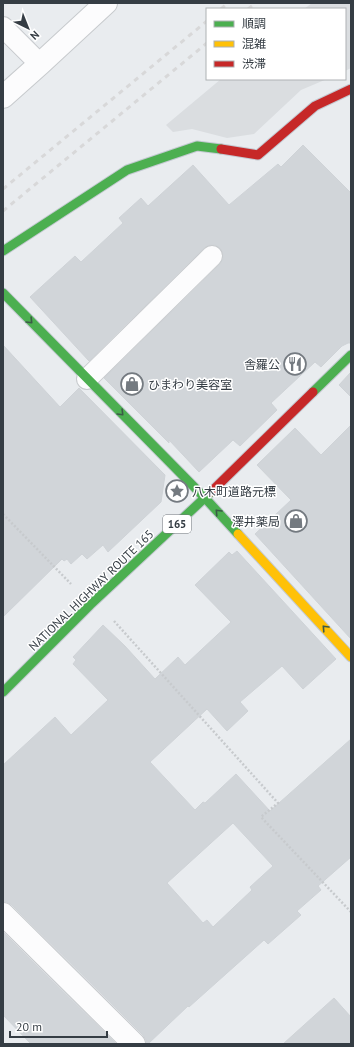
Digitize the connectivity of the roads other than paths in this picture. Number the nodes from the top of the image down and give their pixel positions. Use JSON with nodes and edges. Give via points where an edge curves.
{"nodes":[{"id":1,"x":106,"y":3,"type":"edge"},
{"id":2,"x":3,"y":27,"type":"edge"},
{"id":3,"x":40,"y":64,"type":"junction"},
{"id":4,"x":351,"y":89,"type":"edge"},
{"id":5,"x":3,"y":97,"type":"edge"},
{"id":6,"x":3,"y":251,"type":"edge"},
{"id":7,"x":212,"y":256,"type":"dead end"},
{"id":8,"x":3,"y":293,"type":"edge"},
{"id":9,"x":351,"y":355,"type":"edge"},
{"id":10,"x":87,"y":379,"type":"junction"},
{"id":11,"x":205,"y":498,"type":"junction"},
{"id":12,"x":351,"y":657,"type":"edge"},
{"id":13,"x":3,"y":692,"type":"edge"},
{"id":14,"x":3,"y":914,"type":"edge"},
{"id":15,"x":134,"y":1044,"type":"edge"}],
"edges":[{"from":1,"to":3,"type":"street"},
{"from":2,"to":3,"type":"lane"},
{"from":3,"to":5,"type":"street"},
{"from":4,"to":6,"type":"main road","via":[[315,106],[258,155],[197,146],[127,170]]},
{"from":7,"to":10,"type":"lane"},
{"from":8,"to":10,"type":"main road","one_way":true},
{"from":9,"to":11,"type":"main road","name":"NATIONAL HIGHWAY ROUTE 165","number":"165"},
{"from":10,"to":11,"type":"main road","one_way":true},
{"from":12,"to":11,"type":"main road","one_way":true},
{"from":11,"to":13,"type":"main road","name":"NATIONAL HIGHWAY ROUTE 165","number":"165","via":[[92,602]]},
{"from":14,"to":15,"type":"street"}]}
